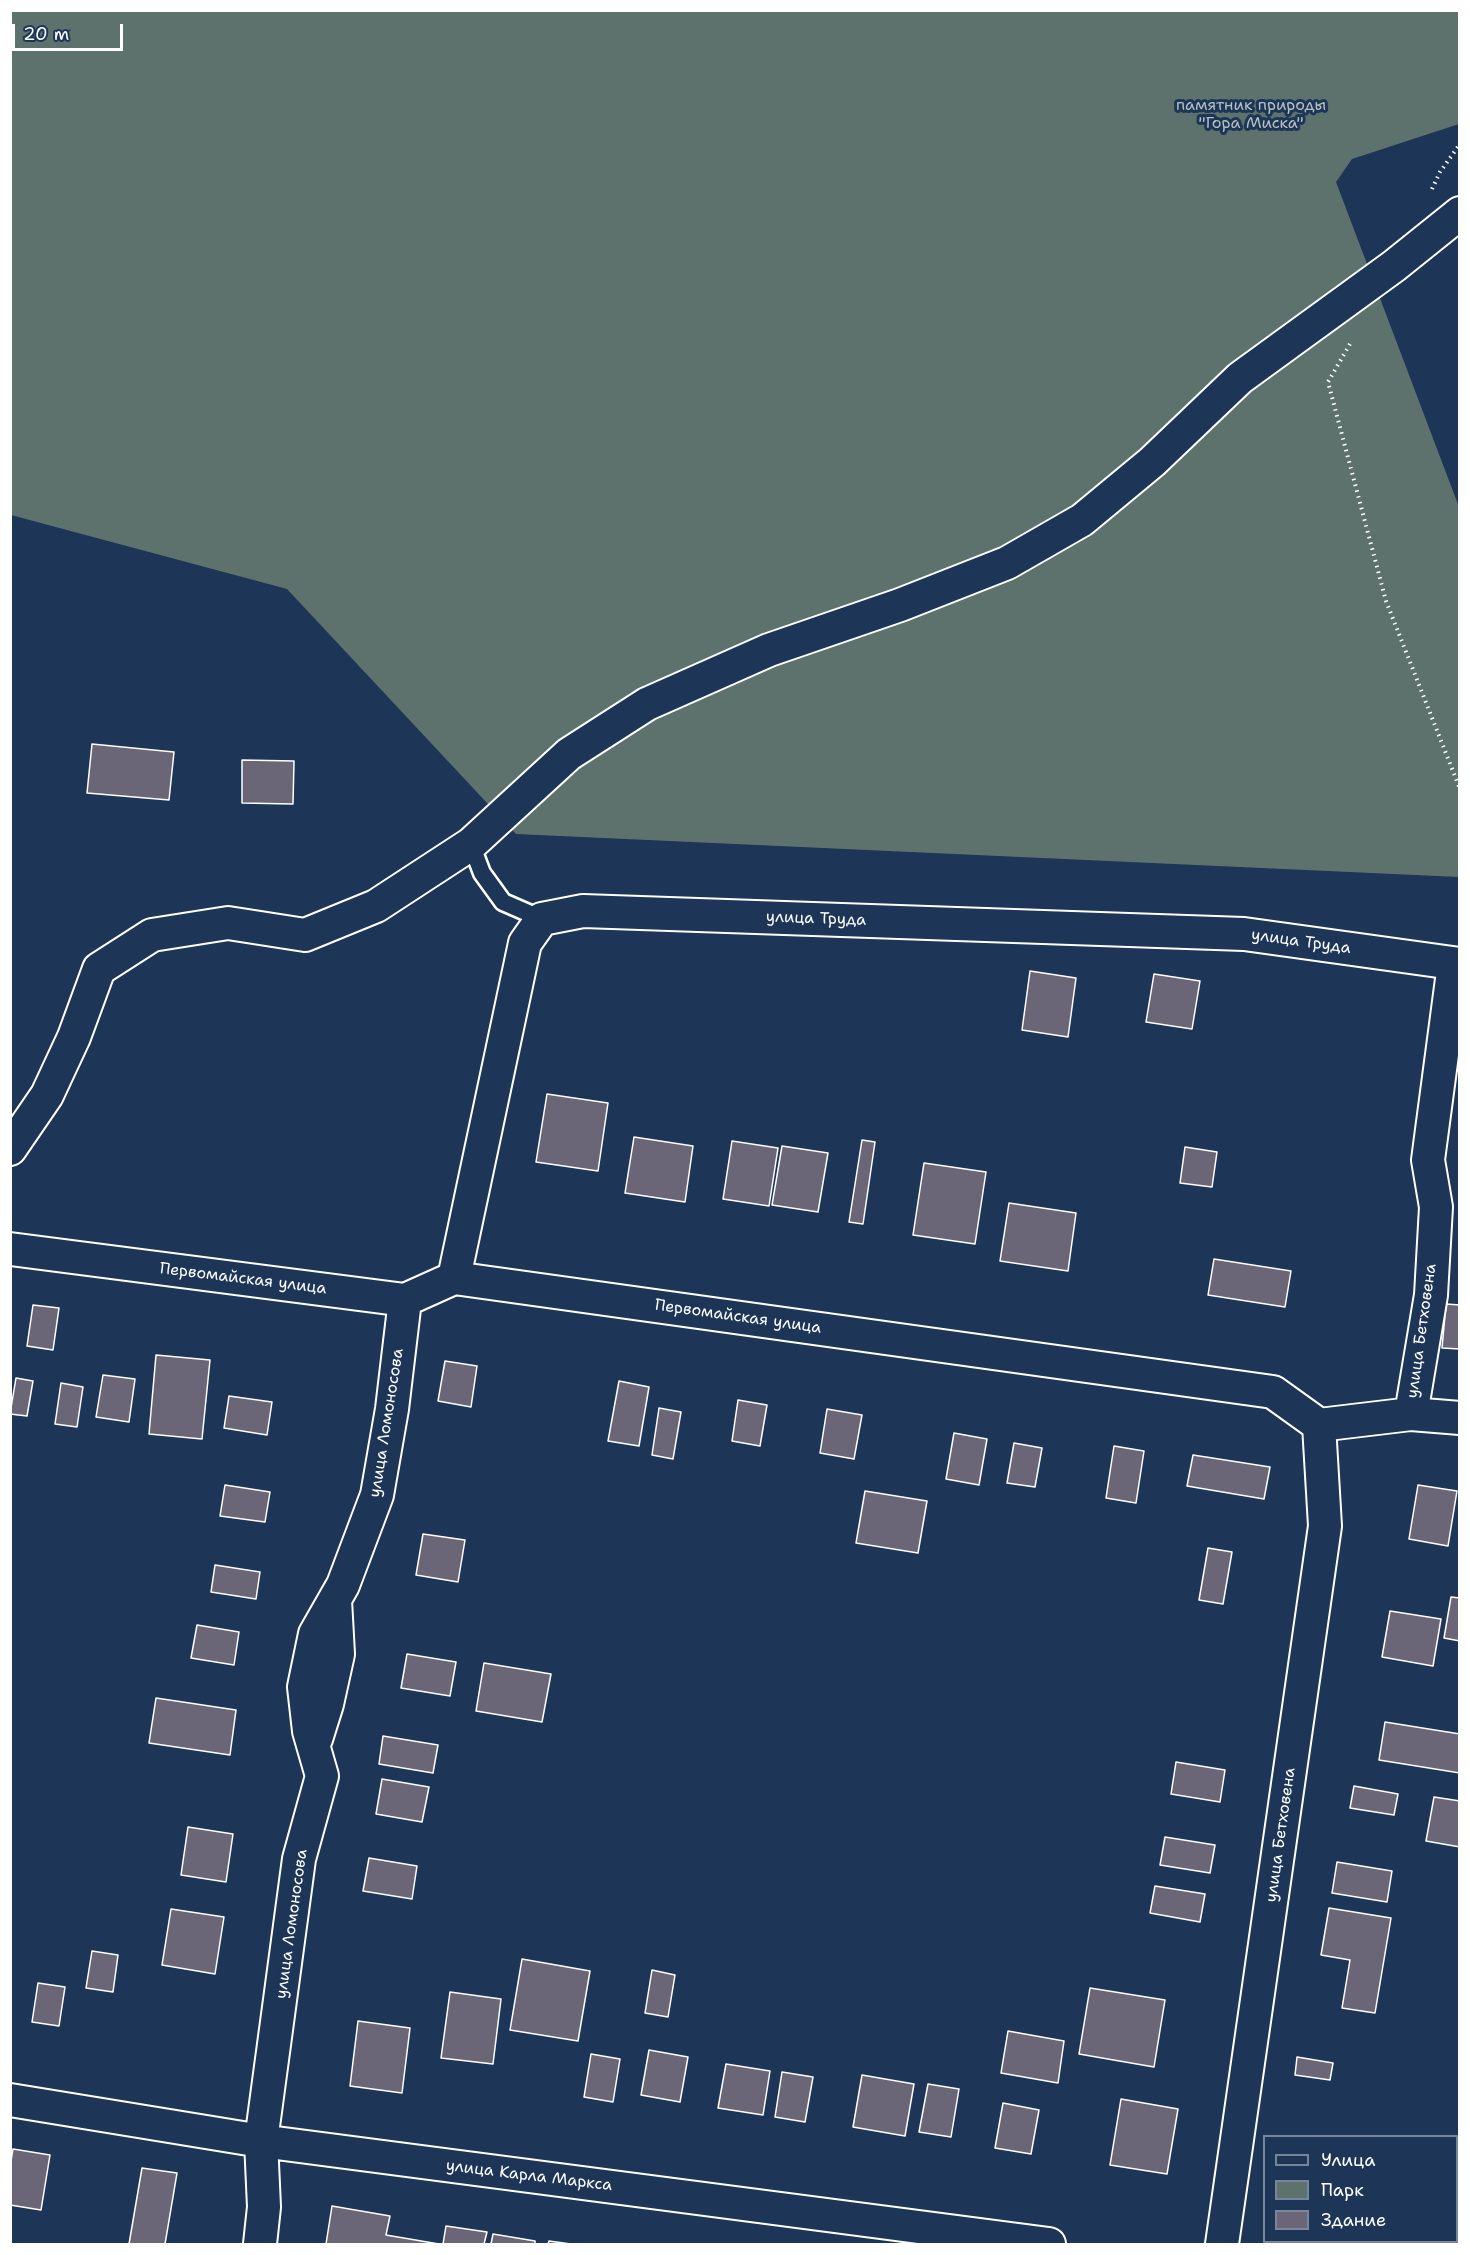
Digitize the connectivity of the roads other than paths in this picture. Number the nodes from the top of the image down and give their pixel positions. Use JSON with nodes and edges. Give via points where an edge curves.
{"nodes":[{"id":1,"x":1460,"y":213,"type":"edge"},
{"id":2,"x":471,"y":844,"type":"junction"},
{"id":3,"x":542,"y":919,"type":"junction"},
{"id":4,"x":1456,"y":964,"type":"edge"},
{"id":5,"x":10,"y":1149,"type":"edge"},
{"id":6,"x":10,"y":1249,"type":"edge"},
{"id":7,"x":454,"y":1278,"type":"junction"},
{"id":8,"x":405,"y":1300,"type":"junction"},
{"id":9,"x":1410,"y":1414,"type":"junction"},
{"id":10,"x":1460,"y":1419,"type":"edge"},
{"id":11,"x":1319,"y":1425,"type":"junction"},
{"id":12,"x":10,"y":2100,"type":"edge"},
{"id":13,"x":261,"y":2141,"type":"junction"},
{"id":14,"x":260,"y":2244,"type":"edge"},
{"id":15,"x":1049,"y":2244,"type":"edge"},
{"id":16,"x":1222,"y":2244,"type":"edge"}],
"edges":[{"from":1,"to":2,"type":"street","via":[[1240,378],[1152,462],[1082,520],[1007,563],[769,650],[647,704],[569,754]]},
{"from":2,"to":3,"type":"lane","via":[[482,873],[503,902]]},
{"from":2,"to":5,"type":"street","via":[[375,906],[305,935],[228,923],[152,934],[99,969],[47,1095]]},
{"from":3,"to":4,"type":"street","name":"улица Труда","via":[[584,911],[1244,934]]},
{"from":3,"to":7,"type":"street","via":[[525,943]]},
{"from":4,"to":9,"type":"street","name":"улица Бетховена","via":[[1428,1160],[1436,1207],[1431,1295]]},
{"from":6,"to":8,"type":"street","name":"Первомайская улица"},
{"from":7,"to":8,"type":"street"},
{"from":7,"to":11,"type":"street","name":"Первомайская улица","via":[[1273,1392]]},
{"from":8,"to":13,"type":"street","name":"улица Ломоносова","via":[[377,1495],[343,1585],[315,1634],[304,1687],[309,1731],[322,1776],[299,1859]]},
{"from":9,"to":10,"type":"street"},
{"from":9,"to":11,"type":"street"},
{"from":11,"to":16,"type":"street","name":"улица Бетховена","via":[[1325,1526]]},
{"from":12,"to":13,"type":"street","name":"улица Карла Маркса"},
{"from":13,"to":14,"type":"street","name":"улица Ломоносова","via":[[264,2207]]},
{"from":13,"to":15,"type":"street","name":"улица Карла Маркса"}]}
